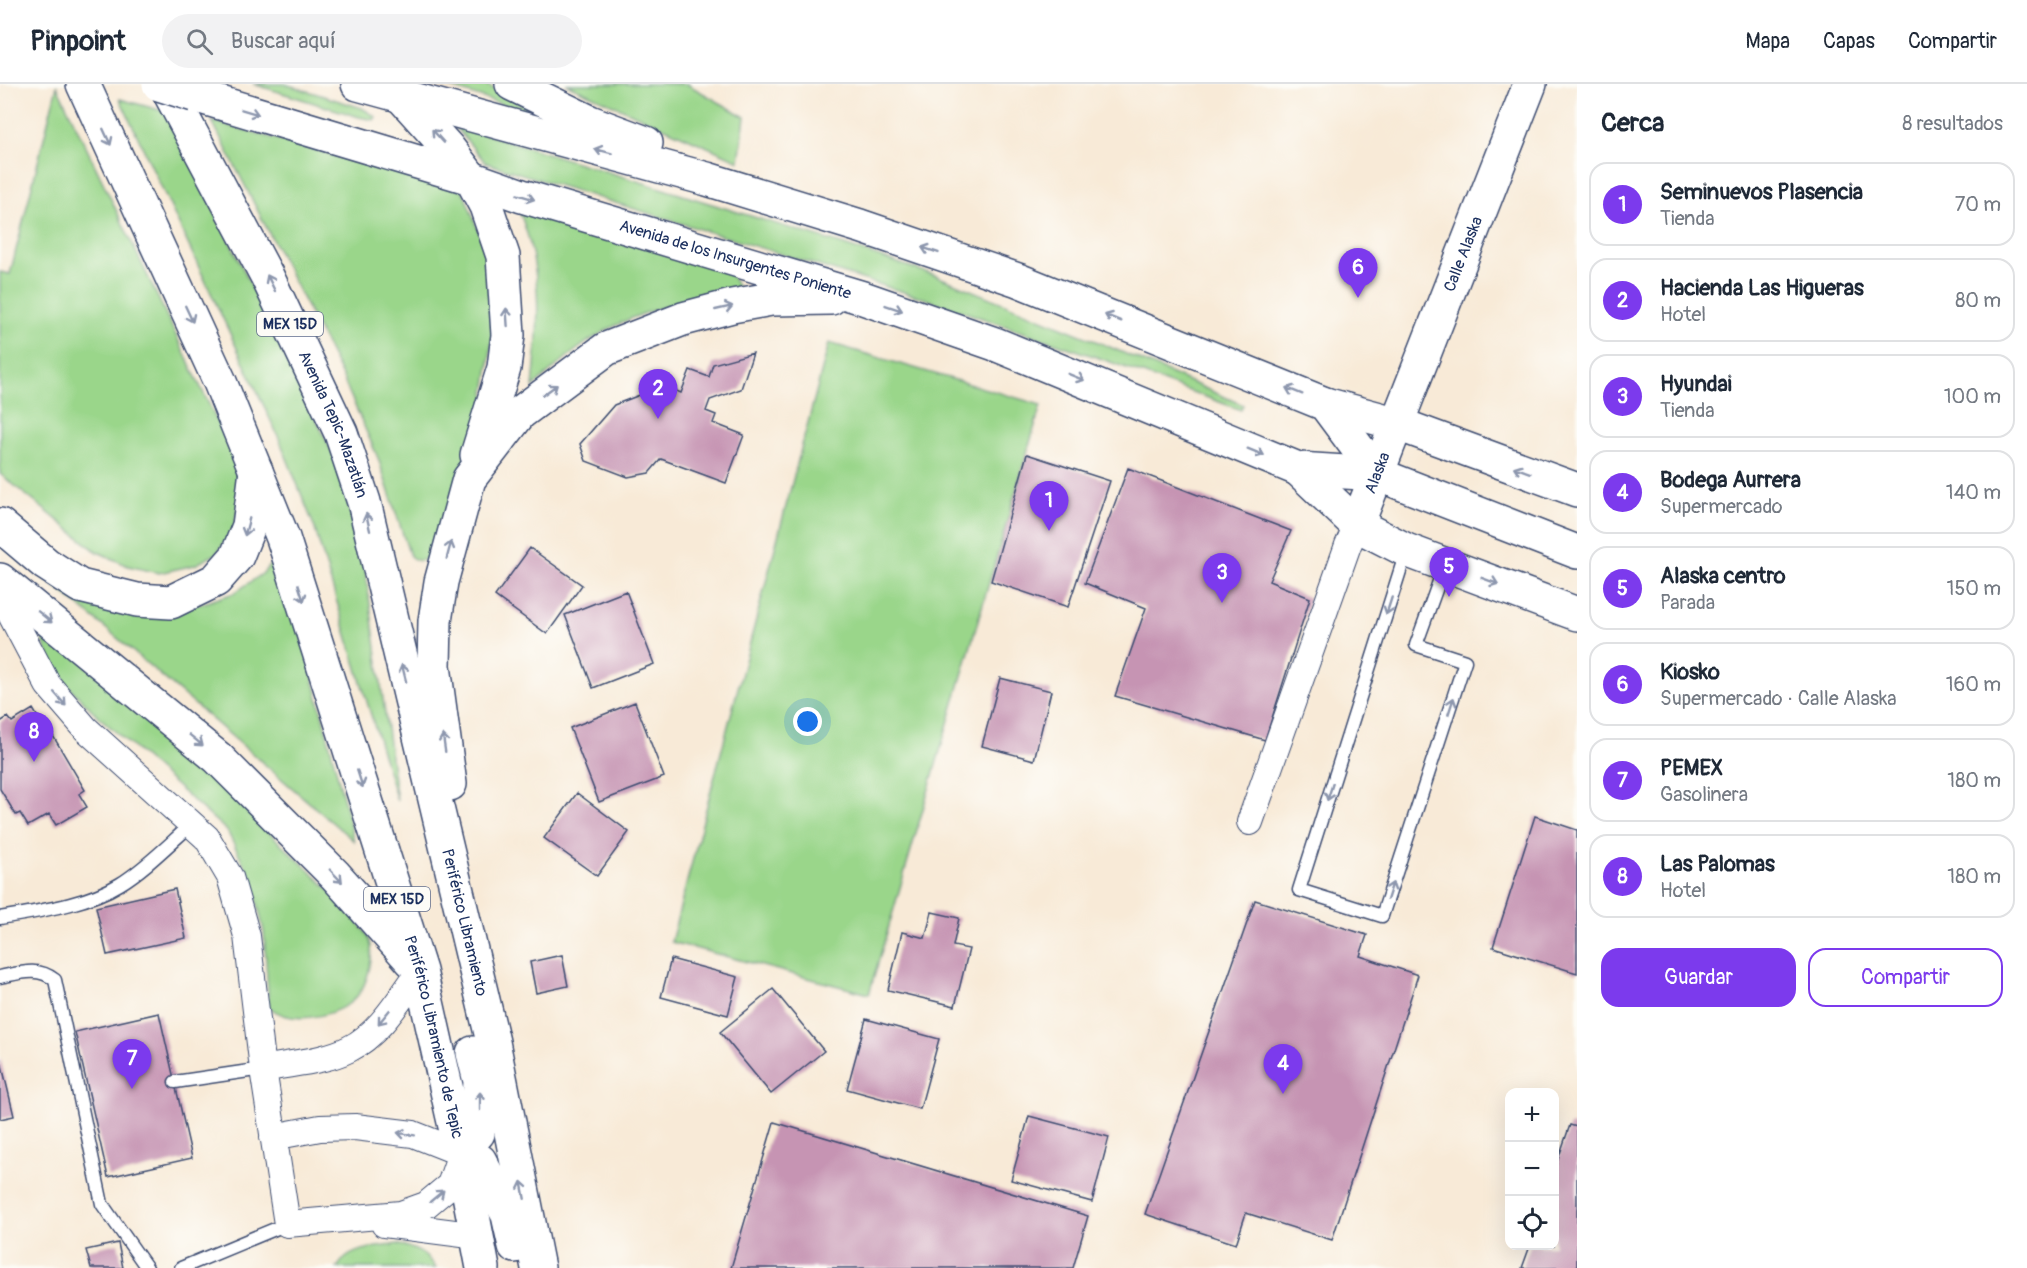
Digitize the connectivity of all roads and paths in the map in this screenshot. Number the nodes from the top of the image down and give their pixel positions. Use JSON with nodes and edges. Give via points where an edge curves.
{"nodes":[{"id":1,"x":83,"y":84,"type":"edge"},
{"id":2,"x":159,"y":84,"type":"edge"},
{"id":3,"x":358,"y":84,"type":"edge"},
{"id":4,"x":512,"y":84,"type":"edge"},
{"id":5,"x":1530,"y":84,"type":"edge"},
{"id":6,"x":179,"y":89,"type":"edge"},
{"id":7,"x":402,"y":97,"type":"junction"},
{"id":8,"x":471,"y":178,"type":"junction"},
{"id":9,"x":860,"y":226,"type":"junction"},
{"id":10,"x":863,"y":298,"type":"junction"},
{"id":11,"x":1325,"y":404,"type":"junction"},
{"id":12,"x":1398,"y":423,"type":"junction"},
{"id":13,"x":1298,"y":469,"type":"junction"},
{"id":14,"x":256,"y":470,"type":"junction"},
{"id":15,"x":1377,"y":474,"type":"junction"},
{"id":16,"x":469,"y":479,"type":"junction"},
{"id":17,"x":1577,"y":490,"type":"edge"},
{"id":18,"x":0,"y":525,"type":"edge"},
{"id":19,"x":1357,"y":525,"type":"junction"},
{"id":20,"x":1406,"y":550,"type":"junction"},
{"id":21,"x":1577,"y":552,"type":"edge"},
{"id":22,"x":1445,"y":564,"type":"junction"},
{"id":23,"x":381,"y":579,"type":"joint"},
{"id":24,"x":0,"y":580,"type":"edge"},
{"id":25,"x":0,"y":594,"type":"edge"},
{"id":26,"x":1577,"y":614,"type":"edge"},
{"id":27,"x":433,"y":794,"type":"junction"},
{"id":28,"x":1250,"y":822,"type":"dead end"},
{"id":29,"x":192,"y":824,"type":"junction"},
{"id":30,"x":0,"y":918,"type":"edge"},
{"id":31,"x":420,"y":971,"type":"junction"},
{"id":32,"x":0,"y":976,"type":"edge"},
{"id":33,"x":490,"y":1029,"type":"junction"},
{"id":34,"x":263,"y":1069,"type":"junction"},
{"id":35,"x":175,"y":1082,"type":"dead end"},
{"id":36,"x":273,"y":1137,"type":"junction"},
{"id":37,"x":460,"y":1153,"type":"junction"},
{"id":38,"x":342,"y":1220,"type":"junction"},
{"id":39,"x":287,"y":1224,"type":"junction"},
{"id":40,"x":478,"y":1236,"type":"junction"},
{"id":41,"x":147,"y":1268,"type":"edge"},
{"id":42,"x":181,"y":1268,"type":"edge"},
{"id":43,"x":483,"y":1268,"type":"edge"},
{"id":44,"x":520,"y":1268,"type":"edge"},
{"id":45,"x":538,"y":1268,"type":"edge"}],
"edges":[{"from":1,"to":14,"type":"main road","number":"MEX 15D","one_way":true,"via":[[220,382]]},
{"from":2,"to":6,"type":"main road","name":"Avenida de los Insurgentes Poniente","bridge":true},
{"from":3,"to":7,"type":"main road"},
{"from":4,"to":9,"type":"main road","via":[[590,122]]},
{"from":5,"to":12,"type":"main road","name":"Calle Alaska"},
{"from":6,"to":8,"type":"main road","name":"Avenida de los Insurgentes Poniente","one_way":true},
{"from":23,"to":6,"type":"main road","name":"Avenida Tepic-Mazatlán","number":"MEX 15D","one_way":true,"via":[[364,502],[341,433]]},
{"from":8,"to":7,"type":"main road","one_way":true},
{"from":9,"to":7,"type":"main road","one_way":true,"via":[[707,179]]},
{"from":8,"to":10,"type":"main road","name":"Avenida de los Insurgentes Poniente","one_way":true},
{"from":16,"to":8,"type":"main road","one_way":true,"via":[[504,368],[508,335],[503,256],[486,206]]},
{"from":11,"to":9,"type":"main road","one_way":true,"via":[[1018,280]]},
{"from":10,"to":13,"type":"main road","name":"Avenida de los Insurgentes Poniente","one_way":true,"via":[[995,344]]},
{"from":16,"to":10,"type":"main road","one_way":true,"via":[[520,413],[606,349],[682,319],[732,306],[771,299]]},
{"from":11,"to":12,"type":"main road"},
{"from":11,"to":15,"type":"main road"},
{"from":12,"to":15,"type":"main road","name":"Alaska"},
{"from":17,"to":12,"type":"main road","one_way":true},
{"from":13,"to":15,"type":"main road","name":"Avenida de los Insurgentes Poniente"},
{"from":13,"to":19,"type":"main road","name":"Avenida de los Insurgentes Poniente"},
{"from":14,"to":18,"type":"main road","one_way":true,"via":[[249,526],[237,556],[216,580],[171,602],[137,600],[80,586],[46,564]]},
{"from":14,"to":31,"type":"main road","name":"Periférico Libramiento de Tepic","number":"MEX 15D","one_way":true,"via":[[283,538]]},
{"from":15,"to":19,"type":"main road","name":"Alaska"},
{"from":15,"to":21,"type":"main road","name":"Avenida de los Insurgentes Poniente"},
{"from":33,"to":16,"type":"main road","one_way":true,"via":[[464,892],[434,666],[441,582]]},
{"from":19,"to":20,"type":"main road","name":"Avenida de los Insurgentes Poniente"},
{"from":19,"to":28,"type":"street"},
{"from":20,"to":22,"type":"main road","name":"Avenida de los Insurgentes Poniente"},
{"from":20,"to":22,"type":"lane","one_way":true,"via":[[1299,890],[1382,916],[1465,661],[1416,645]]},
{"from":22,"to":26,"type":"main road","name":"Avenida de los Insurgentes Poniente","one_way":true},
{"from":27,"to":23,"type":"main road","name":"Periférico Libramiento","number":"MEX 15D","one_way":true},
{"from":24,"to":31,"type":"main road","one_way":true,"via":[[218,758],[335,875]]},
{"from":25,"to":29,"type":"street","one_way":true,"via":[[48,685],[86,729]]},
{"from":27,"to":33,"type":"main road","name":"Periférico Libramiento","number":"MEX 15D"},
{"from":37,"to":27,"type":"main road","one_way":true,"via":[[478,1133],[480,1081],[427,861]]},
{"from":29,"to":30,"type":"lane","via":[[120,884],[83,900]]},
{"from":29,"to":34,"type":"street","via":[[207,838],[233,887],[247,936]]},
{"from":31,"to":34,"type":"street","one_way":true,"via":[[373,1031],[351,1048]]},
{"from":31,"to":37,"type":"main road","name":"Periférico Libramiento de Tepic","number":"MEX 15D"},
{"from":32,"to":41,"type":"lane","via":[[34,971],[55,980],[84,1096],[102,1204]]},
{"from":45,"to":33,"type":"main road","name":"Periférico Libramiento","number":"MEX 15D","one_way":true},
{"from":34,"to":35,"type":"lane"},
{"from":34,"to":36,"type":"street"},
{"from":37,"to":36,"type":"street","one_way":true,"via":[[413,1134],[355,1127],[320,1128]]},
{"from":36,"to":39,"type":"street"},
{"from":38,"to":37,"type":"street","one_way":true,"via":[[401,1214],[426,1206],[450,1185]]},
{"from":37,"to":40,"type":"main road","name":"Periférico Libramiento de Tepic","number":"MEX 15D"},
{"from":37,"to":44,"type":"main road","via":[[480,1161],[508,1215]]},
{"from":38,"to":39,"type":"street"},
{"from":38,"to":40,"type":"street"},
{"from":39,"to":42,"type":"lane"},
{"from":40,"to":43,"type":"main road","name":"Periférico Libramiento de Tepic","number":"MEX 15D"}]}
